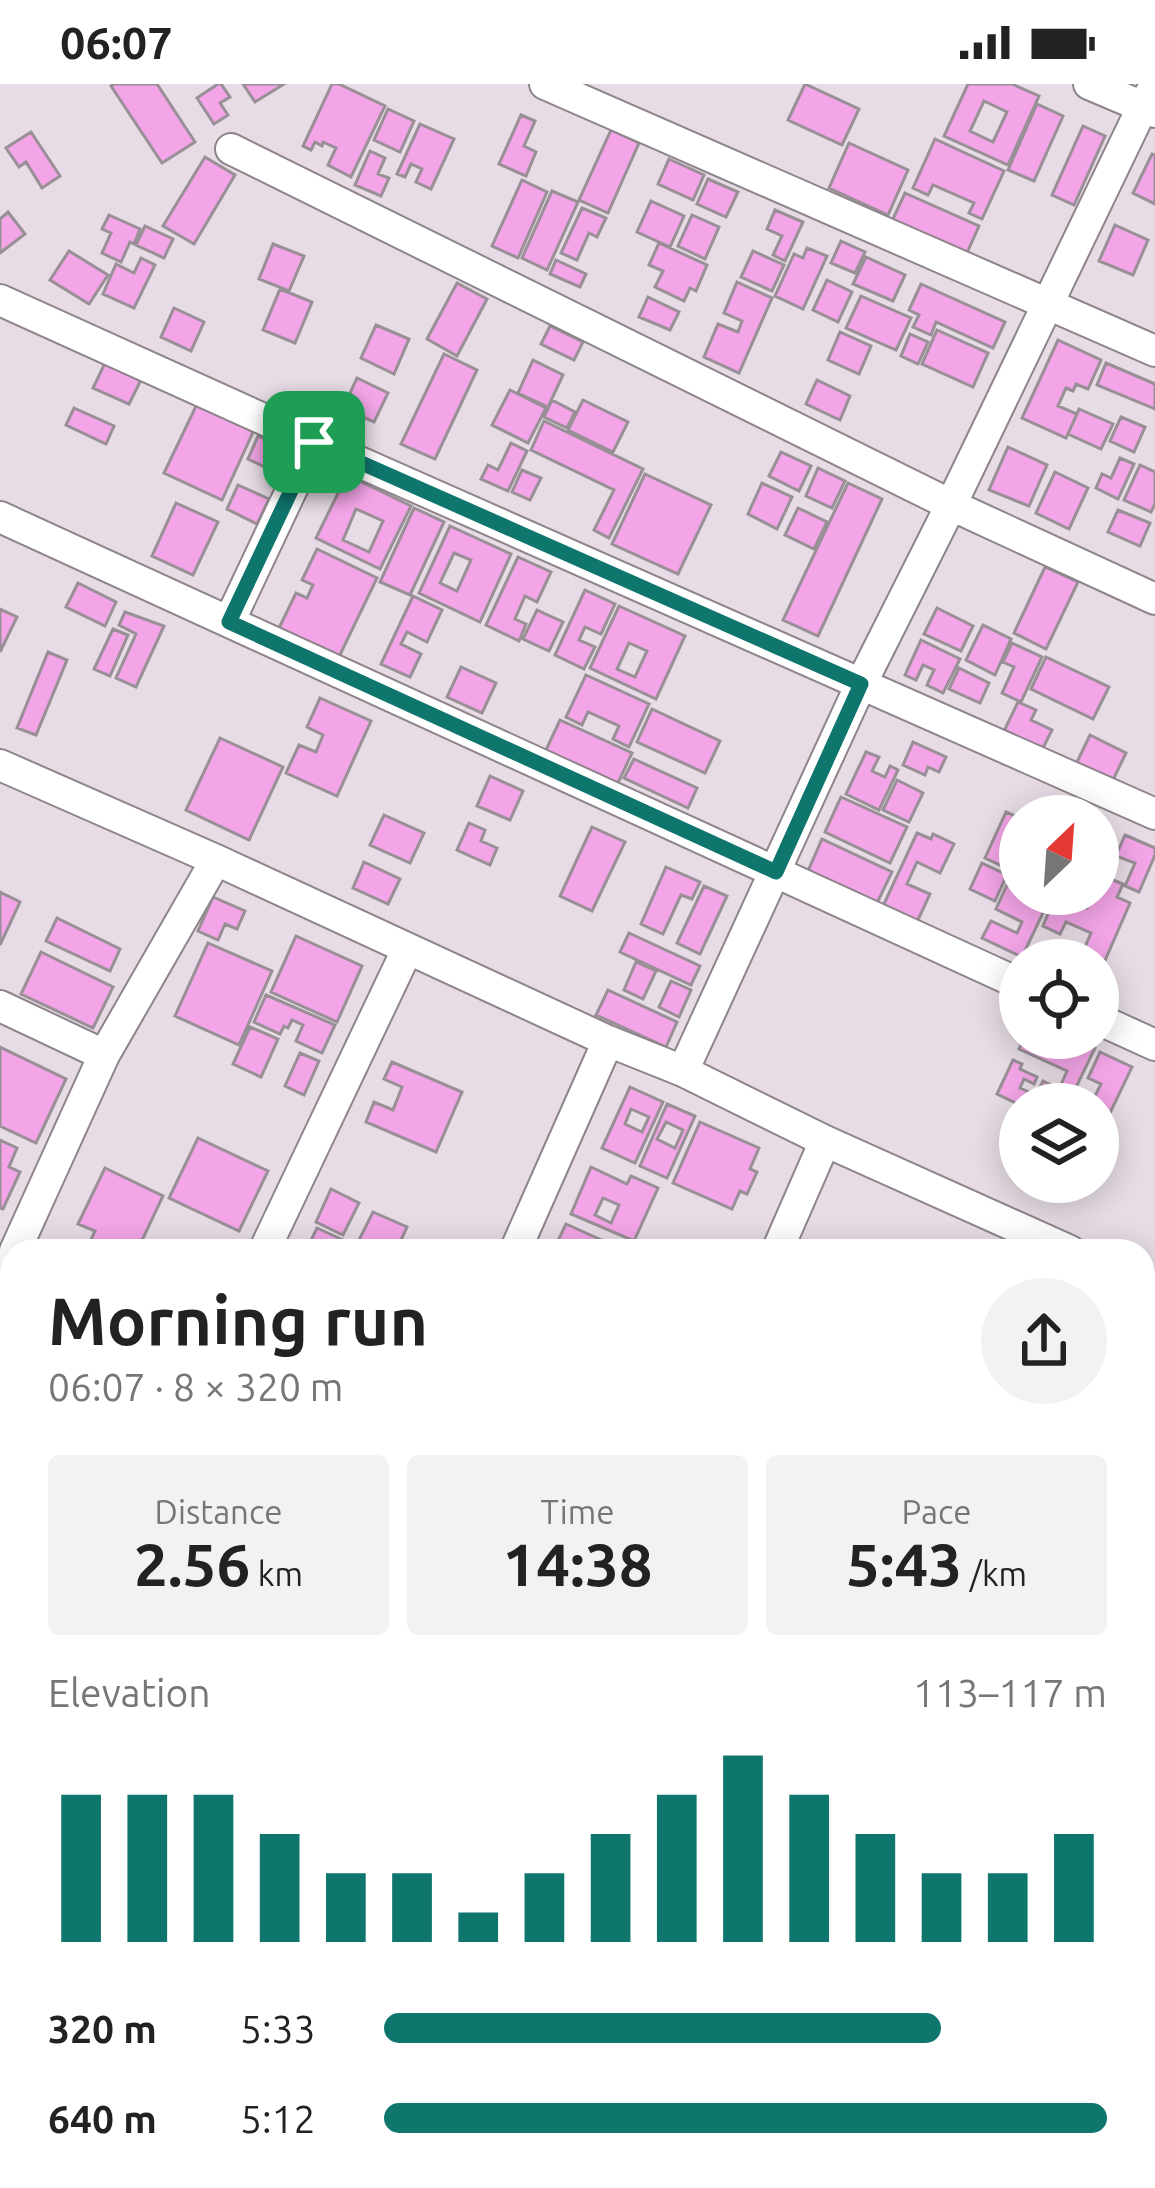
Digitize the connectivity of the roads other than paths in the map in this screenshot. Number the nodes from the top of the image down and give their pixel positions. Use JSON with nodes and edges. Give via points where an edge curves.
{"nodes":[{"id":1,"x":545,"y":84,"type":"edge"},
{"id":2,"x":1089,"y":84,"type":"edge"},
{"id":3,"x":1151,"y":102,"type":"edge"},
{"id":4,"x":231,"y":149,"type":"dead end"},
{"id":5,"x":0,"y":300,"type":"edge"},
{"id":6,"x":1046,"y":303,"type":"junction"},
{"id":7,"x":1155,"y":351,"type":"edge"},
{"id":8,"x":314,"y":442,"type":"junction"},
{"id":9,"x":952,"y":505,"type":"junction"},
{"id":10,"x":0,"y":517,"type":"edge"},
{"id":11,"x":1155,"y":599,"type":"edge"},
{"id":12,"x":229,"y":622,"type":"junction"},
{"id":13,"x":861,"y":684,"type":"junction"},
{"id":14,"x":0,"y":765,"type":"edge"},
{"id":15,"x":1155,"y":814,"type":"edge"},
{"id":16,"x":216,"y":860,"type":"junction"},
{"id":17,"x":776,"y":872,"type":"junction"},
{"id":18,"x":407,"y":950,"type":"junction"},
{"id":19,"x":999,"y":974,"type":"edge"},
{"id":20,"x":0,"y":1006,"type":"edge"},
{"id":21,"x":1119,"y":1029,"type":"edge"},
{"id":22,"x":608,"y":1040,"type":"junction"},
{"id":23,"x":1155,"y":1045,"type":"edge"},
{"id":24,"x":104,"y":1055,"type":"junction"},
{"id":25,"x":683,"y":1071,"type":"junction"},
{"id":26,"x":825,"y":1141,"type":"junction"},
{"id":27,"x":21,"y":1239,"type":"edge"},
{"id":28,"x":270,"y":1239,"type":"edge"},
{"id":29,"x":519,"y":1239,"type":"edge"},
{"id":30,"x":782,"y":1239,"type":"edge"},
{"id":31,"x":1043,"y":1239,"type":"edge"}],
"edges":[{"from":1,"to":6,"type":"street"},
{"from":2,"to":3,"type":"street"},
{"from":3,"to":6,"type":"street"},
{"from":4,"to":9,"type":"street"},
{"from":5,"to":8,"type":"street"},
{"from":6,"to":7,"type":"street"},
{"from":6,"to":9,"type":"street"},
{"from":8,"to":12,"type":"street"},
{"from":8,"to":13,"type":"street"},
{"from":9,"to":11,"type":"street"},
{"from":9,"to":13,"type":"street"},
{"from":10,"to":12,"type":"street"},
{"from":12,"to":17,"type":"street"},
{"from":13,"to":15,"type":"street"},
{"from":13,"to":17,"type":"street"},
{"from":14,"to":16,"type":"street"},
{"from":16,"to":18,"type":"street"},
{"from":16,"to":24,"type":"street"},
{"from":17,"to":19,"type":"street"},
{"from":17,"to":25,"type":"street"},
{"from":18,"to":22,"type":"street"},
{"from":18,"to":28,"type":"street"},
{"from":20,"to":24,"type":"street"},
{"from":21,"to":23,"type":"street"},
{"from":22,"to":25,"type":"street"},
{"from":22,"to":29,"type":"street"},
{"from":24,"to":27,"type":"street"},
{"from":25,"to":26,"type":"street"},
{"from":26,"to":30,"type":"street"},
{"from":26,"to":31,"type":"street"}]}
